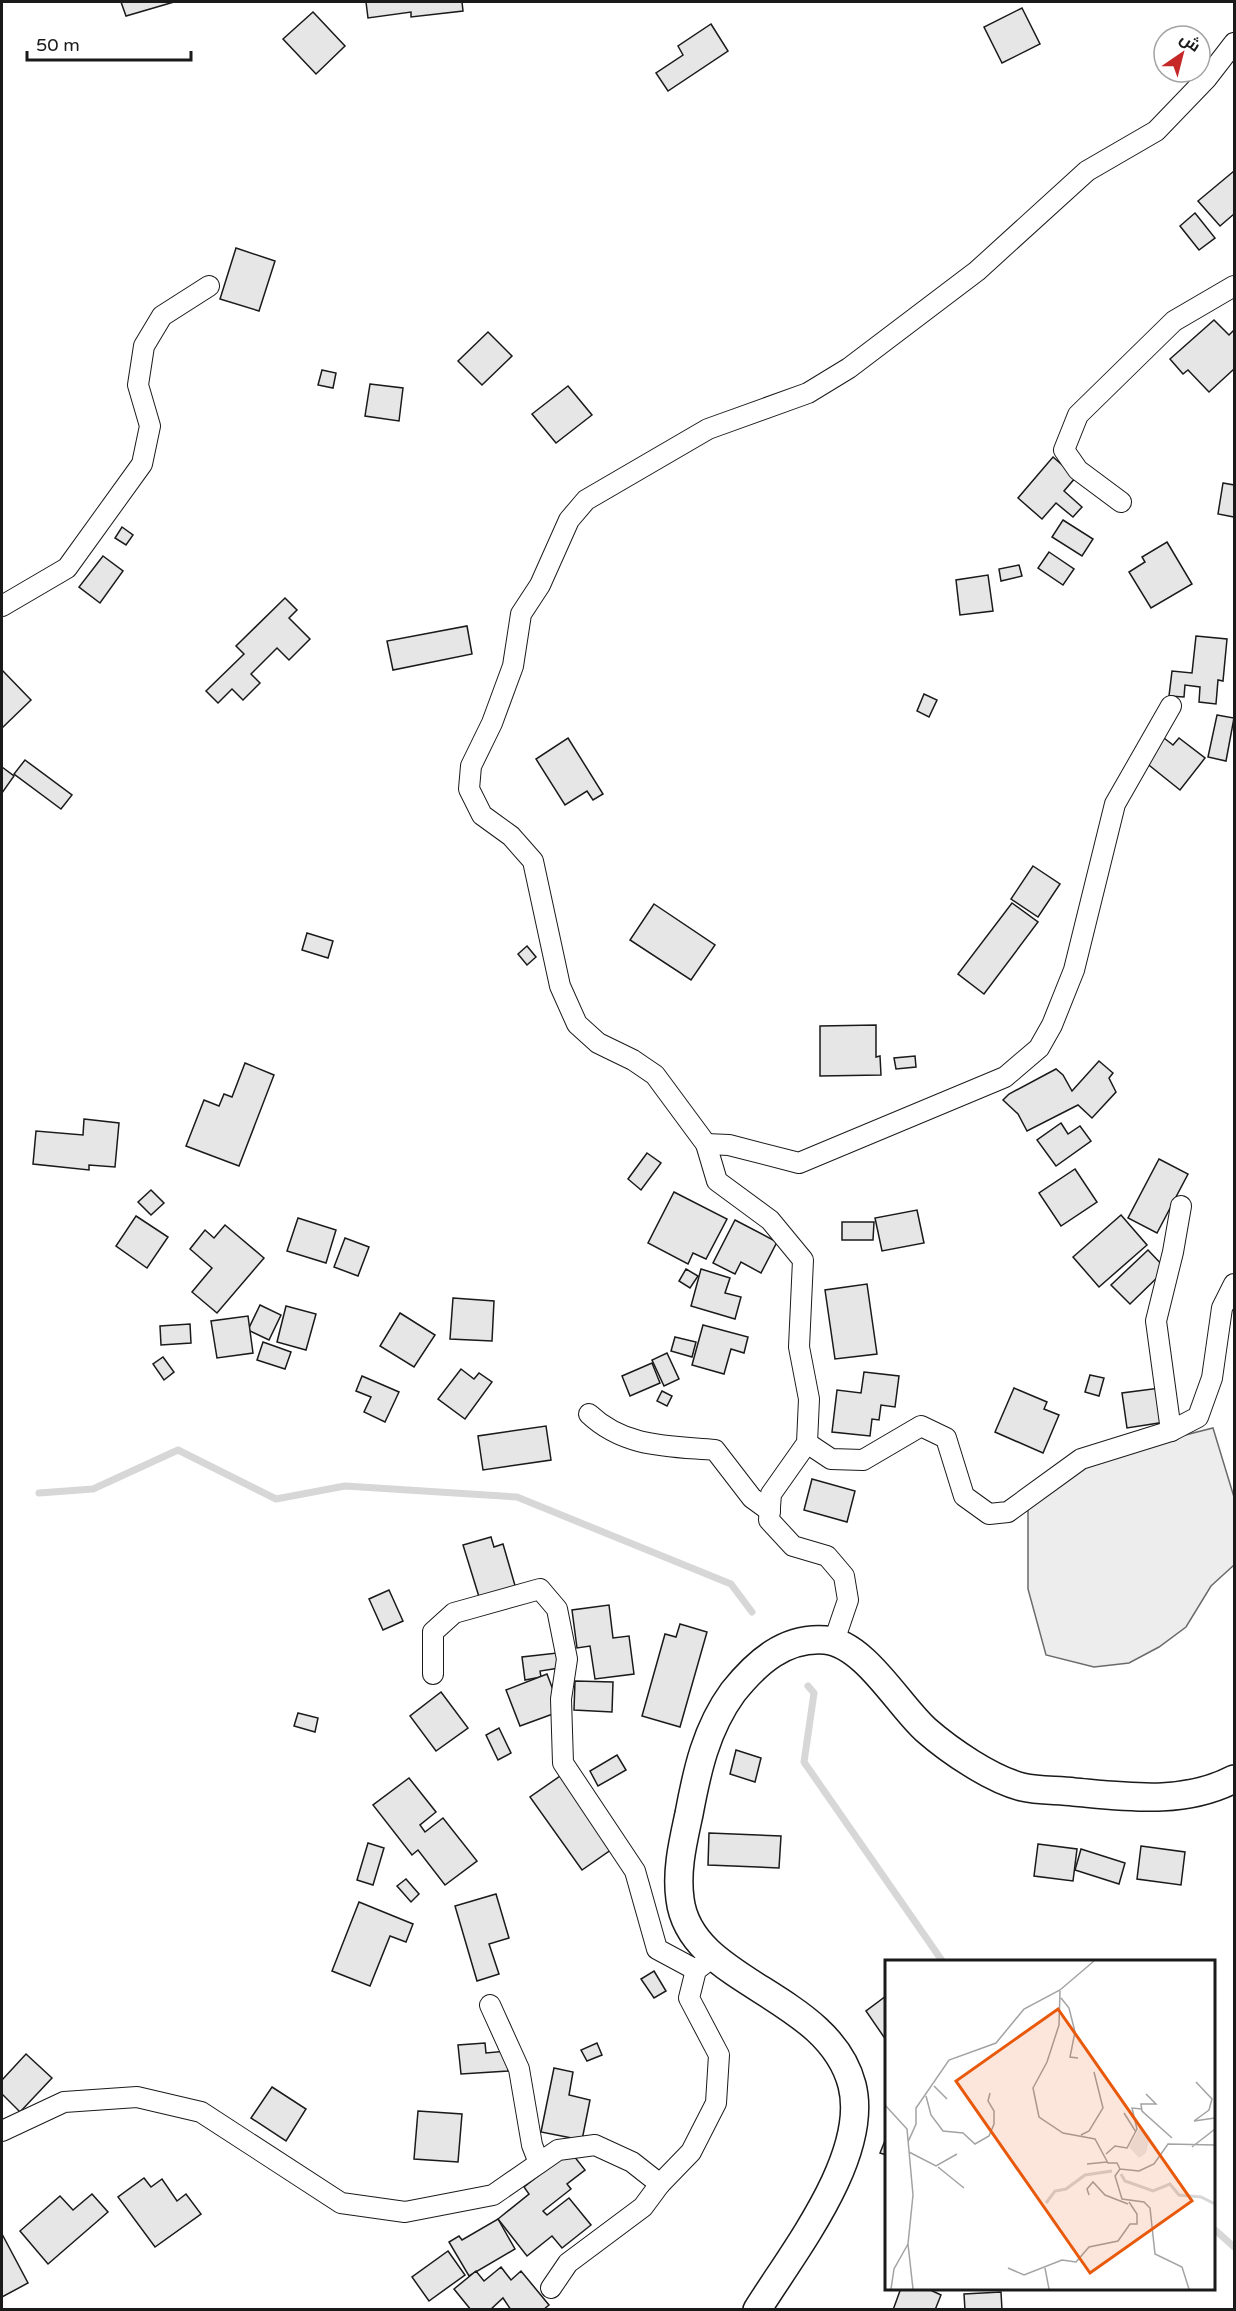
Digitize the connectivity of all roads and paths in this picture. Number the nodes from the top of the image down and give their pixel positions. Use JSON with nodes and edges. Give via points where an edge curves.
{"nodes":[{"id":1,"x":1234,"y":43,"type":"edge"},
{"id":2,"x":209,"y":286,"type":"dead end"},
{"id":3,"x":1234,"y":286,"type":"edge"},
{"id":4,"x":1121,"y":502,"type":"dead end"},
{"id":5,"x":2,"y":606,"type":"edge"},
{"id":6,"x":1171,"y":706,"type":"dead end"},
{"id":7,"x":706,"y":1144,"type":"junction"},
{"id":8,"x":1181,"y":1206,"type":"dead end"},
{"id":9,"x":1234,"y":1284,"type":"edge"},
{"id":10,"x":589,"y":1414,"type":"dead end"},
{"id":11,"x":1171,"y":1431,"type":"junction"},
{"id":12,"x":807,"y":1443,"type":"junction"},
{"id":13,"x":770,"y":1511,"type":"junction"},
{"id":14,"x":834,"y":1641,"type":"junction"},
{"id":15,"x":433,"y":1674,"type":"dead end"},
{"id":16,"x":1234,"y":1779,"type":"edge"},
{"id":17,"x":704,"y":1964,"type":"junction"},
{"id":18,"x":490,"y":2005,"type":"dead end"},
{"id":19,"x":2,"y":2132,"type":"edge"},
{"id":20,"x":539,"y":2163,"type":"junction"},
{"id":21,"x":660,"y":2184,"type":"junction"},
{"id":22,"x":551,"y":2288,"type":"dead end"},
{"id":23,"x":757,"y":2310,"type":"edge"}],
"edges":[{"from":1,"to":7,"type":"street","via":[[1207,78],[1156,131],[1087,171],[977,271],[849,368],[808,393],[708,429],[586,500],[568,520],[540,585],[521,614],[513,666],[471,766],[469,789],[482,815],[511,836],[533,861],[560,986],[576,1024],[598,1043],[655,1075]]},
{"from":2,"to":5,"type":"street","via":[[162,316],[144,346],[138,385],[150,426],[142,464],[66,568]]},
{"from":3,"to":4,"type":"street","via":[[1174,321],[1078,415],[1064,450],[1078,470]]},
{"from":6,"to":7,"type":"street","via":[[1115,804],[1074,970],[1039,1048],[1005,1077],[799,1164],[729,1145]]},
{"from":7,"to":12,"type":"street","via":[[717,1181],[770,1220],[802,1260],[800,1347],[810,1399]]},
{"from":8,"to":11,"type":"street","via":[[1156,1322]]},
{"from":9,"to":11,"type":"street","via":[[1222,1308],[1212,1378],[1198,1417]]},
{"from":10,"to":13,"type":"street","via":[[602,1426],[642,1444],[715,1450],[752,1498]]},
{"from":11,"to":12,"type":"street","via":[[1081,1459],[1008,1512],[989,1514],[964,1496],[946,1438],[921,1426],[863,1460],[831,1458]]},
{"from":12,"to":13,"type":"street","via":[[771,1494]]},
{"from":13,"to":14,"type":"street","via":[[769,1520],[793,1546],[827,1556],[844,1576],[848,1600]]},
{"from":14,"to":16,"type":"main road","via":[[863,1660],[925,1729],[973,1764],[1021,1787],[1134,1798],[1181,1797]]},
{"from":14,"to":17,"type":"main road","via":[[808,1639],[780,1648],[749,1672],[721,1708],[700,1757],[679,1859],[680,1901]]},
{"from":15,"to":17,"type":"street","via":[[433,1632],[454,1613],[540,1589],[557,1609],[567,1659],[561,1699],[563,1763],[635,1871],[657,1949]]},
{"from":17,"to":21,"type":"street","via":[[689,1998],[719,2055],[716,2103],[692,2152]]},
{"from":17,"to":23,"type":"main road","via":[[803,2015],[834,2046],[852,2086],[854,2127],[842,2169]]},
{"from":18,"to":20,"type":"street","via":[[519,2068],[532,2145]]},
{"from":19,"to":20,"type":"street","via":[[64,2102],[137,2097],[201,2112],[341,2203],[405,2212],[493,2195]]},
{"from":20,"to":21,"type":"street","via":[[558,2150],[595,2145],[632,2162]]},
{"from":21,"to":22,"type":"street","via":[[643,2207],[568,2263]]}]}
